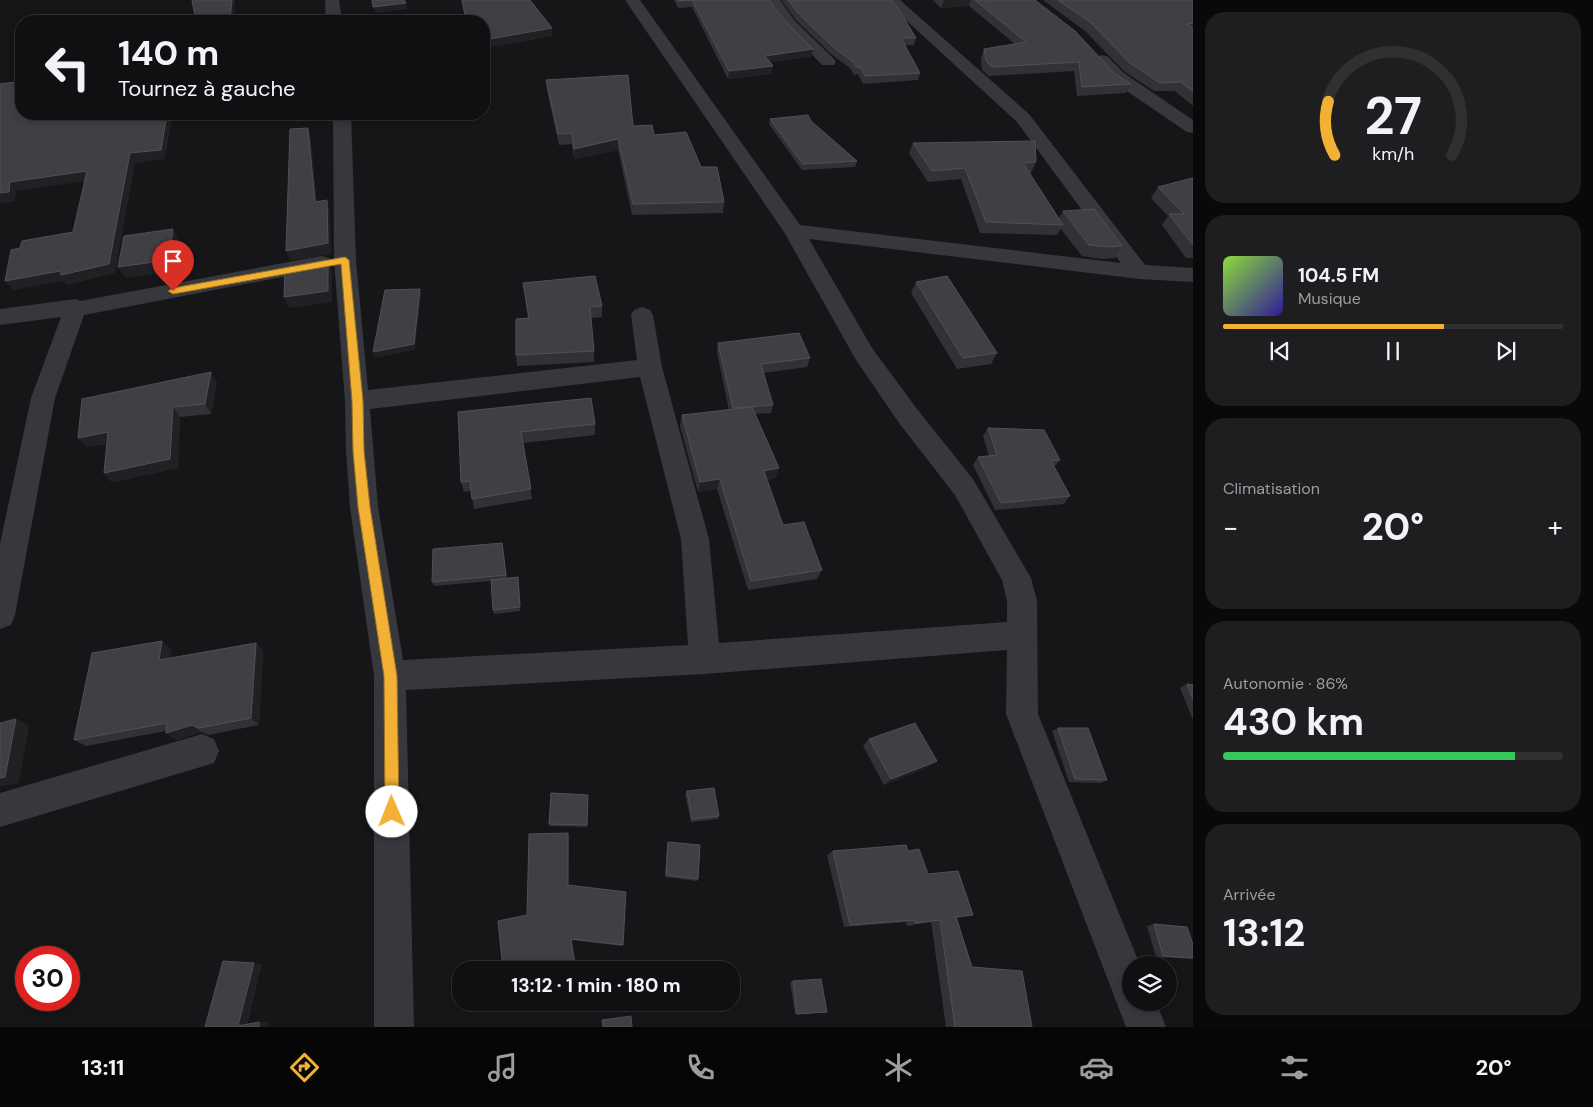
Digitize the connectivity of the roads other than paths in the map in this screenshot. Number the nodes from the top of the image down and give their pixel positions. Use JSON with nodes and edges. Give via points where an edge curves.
{"nodes":[{"id":1,"x":332,"y":0,"type":"edge"},
{"id":2,"x":632,"y":0,"type":"edge"},
{"id":3,"x":772,"y":0,"type":"edge"},
{"id":4,"x":891,"y":0,"type":"edge"},
{"id":5,"x":333,"y":15,"type":"edge"},
{"id":6,"x":1091,"y":49,"type":"edge"},
{"id":7,"x":828,"y":62,"type":"dead end"},
{"id":8,"x":342,"y":120,"type":"edge"},
{"id":9,"x":1193,"y":128,"type":"edge"},
{"id":10,"x":794,"y":231,"type":"junction"},
{"id":11,"x":345,"y":260,"type":"junction"},
{"id":12,"x":1139,"y":272,"type":"junction"},
{"id":13,"x":1193,"y":275,"type":"edge"},
{"id":14,"x":76,"y":307,"type":"junction"},
{"id":15,"x":642,"y":315,"type":"dead end"},
{"id":16,"x":0,"y":317,"type":"edge"},
{"id":17,"x":650,"y":368,"type":"junction"},
{"id":18,"x":358,"y":401,"type":"junction"},
{"id":19,"x":0,"y":615,"type":"edge"},
{"id":20,"x":1021,"y":635,"type":"junction"},
{"id":21,"x":705,"y":659,"type":"junction"},
{"id":22,"x":390,"y":676,"type":"junction"},
{"id":23,"x":202,"y":751,"type":"dead end"},
{"id":24,"x":0,"y":810,"type":"edge"},
{"id":25,"x":1122,"y":968,"type":"edge"},
{"id":26,"x":1140,"y":1011,"type":"edge"},
{"id":27,"x":394,"y":1027,"type":"edge"},
{"id":28,"x":1146,"y":1027,"type":"edge"}],
"edges":[{"from":1,"to":5,"type":"street"},
{"from":2,"to":10,"type":"street"},
{"from":3,"to":7,"type":"street","via":[[790,24]]},
{"from":4,"to":12,"type":"street","via":[[1023,118]]},
{"from":6,"to":9,"type":"street","via":[[1118,77]]},
{"from":8,"to":11,"type":"street"},
{"from":10,"to":12,"type":"street"},
{"from":10,"to":20,"type":"street","via":[[864,354],[964,487],[1016,578],[1022,601]]},
{"from":11,"to":14,"type":"street"},
{"from":11,"to":18,"type":"street"},
{"from":12,"to":13,"type":"street"},
{"from":14,"to":16,"type":"street"},
{"from":14,"to":19,"type":"street","via":[[42,398]]},
{"from":15,"to":17,"type":"street"},
{"from":17,"to":18,"type":"street"},
{"from":17,"to":21,"type":"street","via":[[695,539]]},
{"from":18,"to":22,"type":"street","via":[[364,507]]},
{"from":20,"to":21,"type":"street"},
{"from":20,"to":25,"type":"street","via":[[1022,714]]},
{"from":21,"to":22,"type":"street"},
{"from":22,"to":27,"type":"street"},
{"from":23,"to":24,"type":"street"},
{"from":26,"to":28,"type":"street"}]}
